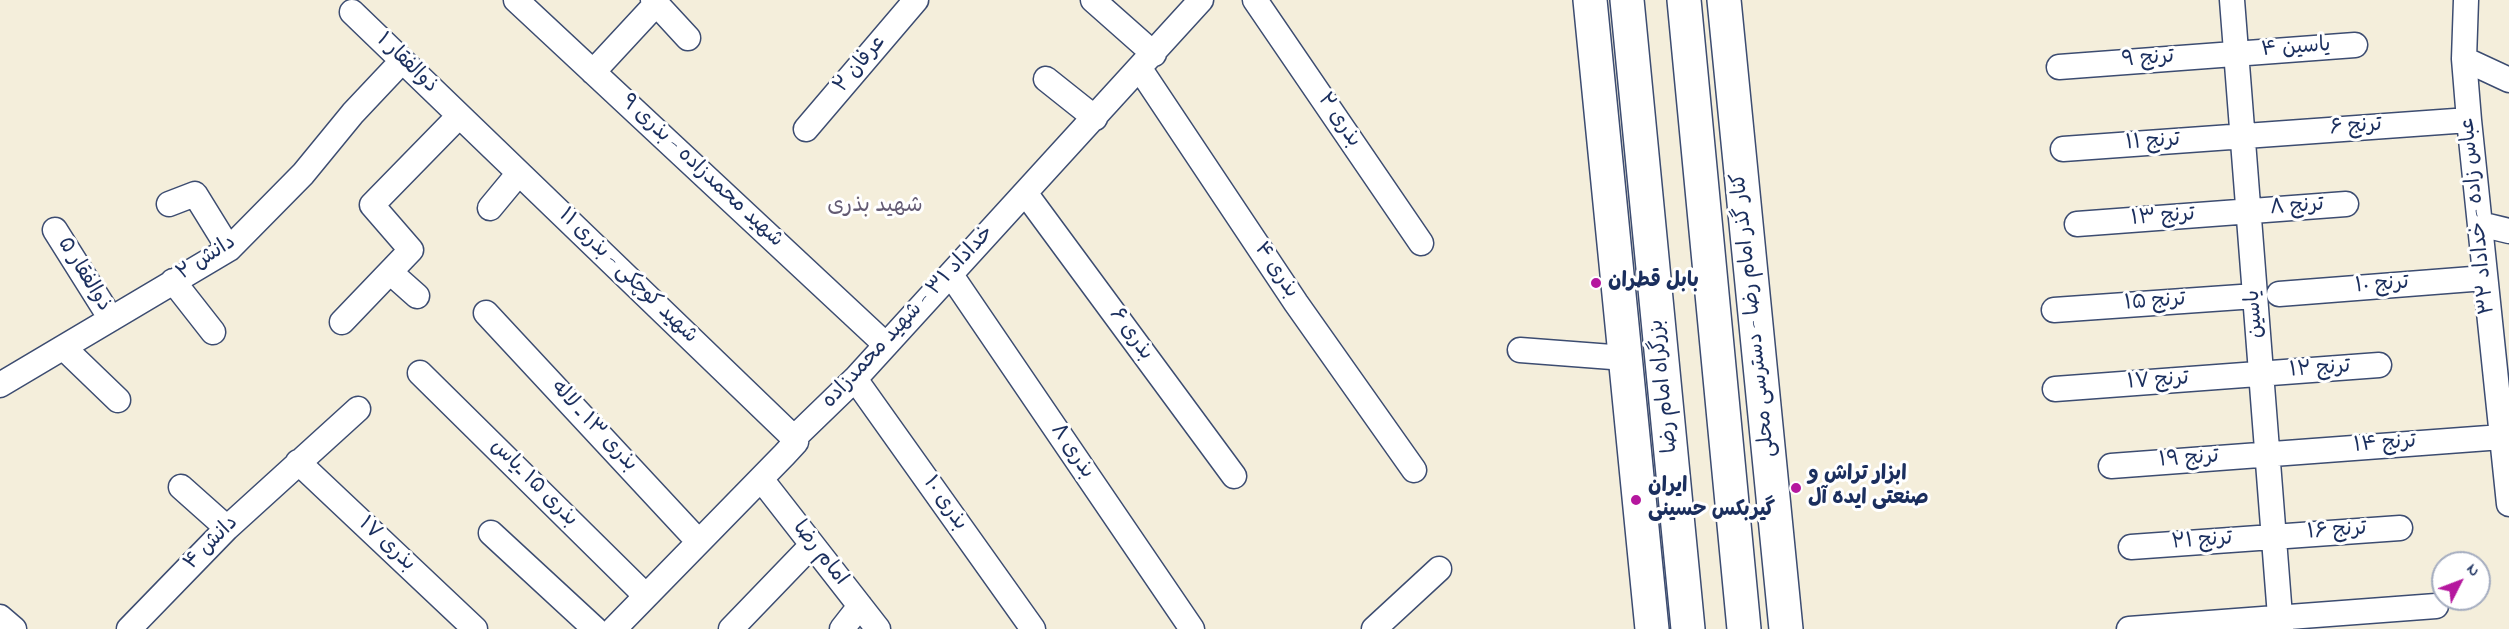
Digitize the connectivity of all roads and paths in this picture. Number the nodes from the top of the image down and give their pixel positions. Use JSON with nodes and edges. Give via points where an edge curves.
{"nodes":[{"id":1,"x":516,"y":0,"type":"edge"},
{"id":2,"x":916,"y":0,"type":"edge"},
{"id":3,"x":1093,"y":0,"type":"edge"},
{"id":4,"x":1201,"y":0,"type":"edge"},
{"id":5,"x":1255,"y":0,"type":"edge"},
{"id":6,"x":1590,"y":0,"type":"edge"},
{"id":7,"x":1627,"y":0,"type":"edge"},
{"id":8,"x":1684,"y":0,"type":"edge"},
{"id":9,"x":1724,"y":0,"type":"edge"},
{"id":10,"x":2232,"y":0,"type":"edge"},
{"id":11,"x":2466,"y":0,"type":"edge"},
{"id":12,"x":654,"y":2,"type":"edge"},
{"id":13,"x":352,"y":12,"type":"dead end"},
{"id":14,"x":688,"y":38,"type":"dead end"},
{"id":15,"x":2355,"y":45,"type":"dead end"},
{"id":16,"x":2236,"y":54,"type":"junction"},
{"id":17,"x":2464,"y":59,"type":"junction"},
{"id":18,"x":402,"y":61,"type":"junction"},
{"id":19,"x":1147,"y":61,"type":"junction"},
{"id":20,"x":2059,"y":67,"type":"dead end"},
{"id":21,"x":593,"y":72,"type":"junction"},
{"id":22,"x":1635,"y":77,"type":"junction"},
{"id":23,"x":1047,"y":79,"type":"dead end"},
{"id":24,"x":2509,"y":80,"type":"edge"},
{"id":25,"x":459,"y":116,"type":"junction"},
{"id":26,"x":1095,"y":118,"type":"junction"},
{"id":27,"x":2469,"y":120,"type":"junction"},
{"id":28,"x":806,"y":129,"type":"dead end"},
{"id":29,"x":2242,"y":136,"type":"junction"},
{"id":30,"x":2063,"y":149,"type":"dead end"},
{"id":31,"x":519,"y":173,"type":"junction"},
{"id":32,"x":1608,"y":177,"type":"junction"},
{"id":33,"x":1026,"y":194,"type":"junction"},
{"id":34,"x":169,"y":204,"type":"dead end"},
{"id":35,"x":2346,"y":204,"type":"dead end"},
{"id":36,"x":490,"y":208,"type":"dead end"},
{"id":37,"x":2248,"y":212,"type":"junction"},
{"id":38,"x":2077,"y":224,"type":"dead end"},
{"id":39,"x":2480,"y":224,"type":"junction"},
{"id":40,"x":55,"y":230,"type":"dead end"},
{"id":41,"x":2509,"y":231,"type":"edge"},
{"id":42,"x":1421,"y":243,"type":"dead end"},
{"id":43,"x":229,"y":249,"type":"junction"},
{"id":44,"x":390,"y":272,"type":"junction"},
{"id":45,"x":951,"y":275,"type":"junction"},
{"id":46,"x":2485,"y":279,"type":"junction"},
{"id":47,"x":173,"y":281,"type":"junction"},
{"id":48,"x":2279,"y":294,"type":"dead end"},
{"id":49,"x":417,"y":296,"type":"dead end"},
{"id":50,"x":2255,"y":296,"type":"junction"},
{"id":51,"x":2054,"y":310,"type":"dead end"},
{"id":52,"x":486,"y":313,"type":"dead end"},
{"id":53,"x":111,"y":320,"type":"junction"},
{"id":54,"x":342,"y":322,"type":"dead end"},
{"id":55,"x":2500,"y":327,"type":"edge"},
{"id":56,"x":213,"y":332,"type":"dead end"},
{"id":57,"x":1716,"y":335,"type":"junction"},
{"id":58,"x":886,"y":345,"type":"junction"},
{"id":59,"x":64,"y":348,"type":"junction"},
{"id":60,"x":1520,"y":350,"type":"dead end"},
{"id":61,"x":1625,"y":358,"type":"junction"},
{"id":62,"x":2379,"y":365,"type":"dead end"},
{"id":63,"x":420,"y":373,"type":"dead end"},
{"id":64,"x":2261,"y":374,"type":"junction"},
{"id":65,"x":4,"y":377,"type":"edge"},
{"id":66,"x":855,"y":379,"type":"junction"},
{"id":67,"x":2055,"y":389,"type":"dead end"},
{"id":68,"x":118,"y":400,"type":"dead end"},
{"id":69,"x":358,"y":409,"type":"dead end"},
{"id":70,"x":2502,"y":437,"type":"junction"},
{"id":71,"x":794,"y":438,"type":"junction"},
{"id":72,"x":2267,"y":454,"type":"junction"},
{"id":73,"x":298,"y":462,"type":"junction"},
{"id":74,"x":1770,"y":465,"type":"junction"},
{"id":75,"x":2111,"y":466,"type":"dead end"},
{"id":76,"x":1414,"y":470,"type":"dead end"},
{"id":77,"x":1234,"y":476,"type":"dead end"},
{"id":78,"x":760,"y":479,"type":"junction"},
{"id":79,"x":181,"y":487,"type":"dead end"},
{"id":80,"x":2509,"y":504,"type":"edge"},
{"id":81,"x":227,"y":528,"type":"junction"},
{"id":82,"x":2400,"y":528,"type":"dead end"},
{"id":83,"x":491,"y":533,"type":"dead end"},
{"id":84,"x":2274,"y":537,"type":"junction"},
{"id":85,"x":699,"y":542,"type":"junction"},
{"id":86,"x":812,"y":545,"type":"junction"},
{"id":87,"x":2131,"y":547,"type":"dead end"},
{"id":88,"x":1439,"y":569,"type":"dead end"},
{"id":89,"x":646,"y":596,"type":"junction"},
{"id":90,"x":860,"y":606,"type":"junction"},
{"id":91,"x":2431,"y":607,"type":"edge"},
{"id":92,"x":0,"y":617,"type":"edge"},
{"id":93,"x":1654,"y":622,"type":"edge"},
{"id":94,"x":2280,"y":623,"type":"edge"},
{"id":95,"x":14,"y":629,"type":"edge"},
{"id":96,"x":129,"y":629,"type":"edge"},
{"id":97,"x":475,"y":629,"type":"edge"},
{"id":98,"x":595,"y":629,"type":"edge"},
{"id":99,"x":614,"y":629,"type":"edge"},
{"id":100,"x":731,"y":629,"type":"edge"},
{"id":101,"x":842,"y":629,"type":"edge"},
{"id":102,"x":878,"y":629,"type":"edge"},
{"id":103,"x":1033,"y":629,"type":"edge"},
{"id":104,"x":1192,"y":629,"type":"edge"},
{"id":105,"x":1374,"y":629,"type":"edge"},
{"id":106,"x":1688,"y":629,"type":"edge"},
{"id":107,"x":1744,"y":629,"type":"edge"},
{"id":108,"x":1786,"y":629,"type":"edge"},
{"id":109,"x":2129,"y":629,"type":"edge"}],
"edges":[{"from":1,"to":21,"type":"street","name":"شهید محمدزاده - بذری ۹"},
{"from":2,"to":28,"type":"street","name":"عرفان ۲"},
{"from":3,"to":19,"type":"street","name":"بذری ۴"},
{"from":4,"to":19,"type":"street","name":"خداداد ۳۱ - شهید محمدزاده"},
{"from":5,"to":42,"type":"street","name":"بذری ۲"},
{"from":6,"to":32,"type":"main road"},
{"from":7,"to":22,"type":"main road","name":"بزرگراه امام رضا"},
{"from":8,"to":57,"type":"main road"},
{"from":9,"to":74,"type":"main road","name":"کنار گذر امام رضا - دسترسی محلی"},
{"from":10,"to":16,"type":"street","name":"یاسین"},
{"from":11,"to":17,"type":"street","name":"عباس زاده - خداداد ۳۲"},
{"from":12,"to":14,"type":"street"},
{"from":12,"to":21,"type":"street"},
{"from":13,"to":18,"type":"street","name":"ذوالفقار ۱"},
{"from":15,"to":16,"type":"street","name":"یاسین ۴"},
{"from":16,"to":20,"type":"street","name":"ترنج ۹"},
{"from":16,"to":29,"type":"street","name":"یاسین"},
{"from":17,"to":24,"type":"street"},
{"from":17,"to":27,"type":"street","name":"عباس زاده - خداداد ۳۲"},
{"from":18,"to":25,"type":"street","name":"ذوالفقار ۱"},
{"from":18,"to":43,"type":"street","name":"دانش ۲","via":[[303,174]]},
{"from":19,"to":26,"type":"street","name":"خداداد ۳۱ - شهید محمدزاده"},
{"from":19,"to":76,"type":"street","name":"بذری ۴","via":[[1296,303]]},
{"from":21,"to":58,"type":"street","name":"شهید محمدزاده - بذری ۹"},
{"from":22,"to":32,"type":"main road"},
{"from":22,"to":106,"type":"main road","name":"بزرگراه امام رضا"},
{"from":23,"to":26,"type":"street"},
{"from":25,"to":31,"type":"street","name":"شهید کوچکی - بذری ۱۱"},
{"from":25,"to":44,"type":"street","via":[[372,205],[411,250]]},
{"from":26,"to":33,"type":"street","name":"خداداد ۳۱ - شهید محمدزاده"},
{"from":27,"to":29,"type":"street","name":"ترنج ۶"},
{"from":27,"to":39,"type":"street","name":"عباس زاده - خداداد ۳۲"},
{"from":29,"to":30,"type":"street","name":"ترنج ۱۱"},
{"from":29,"to":37,"type":"street","name":"یاسین"},
{"from":31,"to":36,"type":"street"},
{"from":31,"to":71,"type":"street","name":"شهید کوچکی - بذری ۱۱"},
{"from":32,"to":61,"type":"main road"},
{"from":33,"to":45,"type":"street","name":"خداداد ۳۱ - شهید محمدزاده"},
{"from":33,"to":77,"type":"street","name":"بذری ۶"},
{"from":34,"to":43,"type":"street","via":[[195,194]]},
{"from":35,"to":37,"type":"street","name":"ترنج ۸"},
{"from":37,"to":38,"type":"street","name":"ترنج ۱۳"},
{"from":37,"to":50,"type":"street","name":"یاسین"},
{"from":39,"to":41,"type":"street"},
{"from":39,"to":46,"type":"street","name":"عباس زاده - خداداد ۳۲"},
{"from":40,"to":53,"type":"street","name":"ذوالفقار ۵"},
{"from":43,"to":47,"type":"street","name":"دانش ۲"},
{"from":44,"to":49,"type":"street"},
{"from":44,"to":54,"type":"street"},
{"from":45,"to":58,"type":"street","name":"خداداد ۳۱ - شهید محمدزاده"},
{"from":45,"to":104,"type":"street","name":"بذری ۸"},
{"from":46,"to":48,"type":"street","name":"ترنج ۱۰"},
{"from":46,"to":55,"type":"street","name":"عباس زاده - خداداد ۳۲"},
{"from":47,"to":53,"type":"street","name":"دانش ۲"},
{"from":47,"to":56,"type":"street"},
{"from":50,"to":51,"type":"street","name":"ترنج ۱۵"},
{"from":50,"to":64,"type":"street","name":"یاسین"},
{"from":52,"to":85,"type":"street","name":"بذری ۱۳ ـ لاله"},
{"from":53,"to":59,"type":"street","name":"دانش ۲"},
{"from":55,"to":70,"type":"street","name":"عباس زاده - خداداد ۳۲"},
{"from":57,"to":74,"type":"main road"},
{"from":57,"to":107,"type":"main road"},
{"from":58,"to":66,"type":"street","name":"خداداد ۳۱ - شهید محمدزاده"},
{"from":59,"to":65,"type":"street","name":"دانش ۲"},
{"from":59,"to":68,"type":"street"},
{"from":60,"to":61,"type":"street"},
{"from":61,"to":93,"type":"main road"},
{"from":62,"to":64,"type":"street","name":"ترنج ۱۲"},
{"from":63,"to":89,"type":"street","name":"بذری ۱۵ ـ‌یاس"},
{"from":64,"to":67,"type":"street","name":"ترنج ۱۷"},
{"from":64,"to":72,"type":"street","name":"یاسین"},
{"from":66,"to":71,"type":"street","name":"خداداد ۳۱ - شهید محمدزاده"},
{"from":66,"to":103,"type":"street","name":"بذری ۱۰"},
{"from":69,"to":73,"type":"street","name":"دانش ۴"},
{"from":70,"to":72,"type":"street","name":"ترنج ۱۴"},
{"from":70,"to":80,"type":"street","name":"عباس زاده - خداداد ۳۲"},
{"from":71,"to":78,"type":"street","name":"خداداد ۳۱ - شهید محمدزاده","via":[[796,442]]},
{"from":72,"to":75,"type":"street","name":"ترنج ۱۹"},
{"from":72,"to":84,"type":"street","name":"یاسین"},
{"from":73,"to":81,"type":"street","name":"دانش ۴"},
{"from":73,"to":97,"type":"street","name":"بذری ۱۷"},
{"from":74,"to":108,"type":"main road","name":"کنار گذر امام رضا - دسترسی محلی"},
{"from":78,"to":85,"type":"street","name":"خداداد ۳۱ - شهید محمدزاده"},
{"from":78,"to":86,"type":"street","name":"امام رضا"},
{"from":79,"to":81,"type":"street"},
{"from":81,"to":96,"type":"street","name":"دانش ۴"},
{"from":82,"to":84,"type":"street","name":"ترنج ۱۶"},
{"from":83,"to":98,"type":"street"},
{"from":84,"to":87,"type":"street","name":"ترنج ۲۱"},
{"from":84,"to":94,"type":"street","name":"یاسین"},
{"from":85,"to":89,"type":"street","name":"خداداد ۳۱ - شهید محمدزاده"},
{"from":86,"to":90,"type":"street","name":"امام رضا"},
{"from":86,"to":100,"type":"street"},
{"from":88,"to":105,"type":"street"},
{"from":89,"to":99,"type":"street","name":"خداداد ۳۱ - شهید محمدزاده"},
{"from":90,"to":101,"type":"street"},
{"from":90,"to":102,"type":"street","name":"امام رضا"},
{"from":91,"to":94,"type":"street"},
{"from":92,"to":95,"type":"street"},
{"from":94,"to":109,"type":"street"}]}
